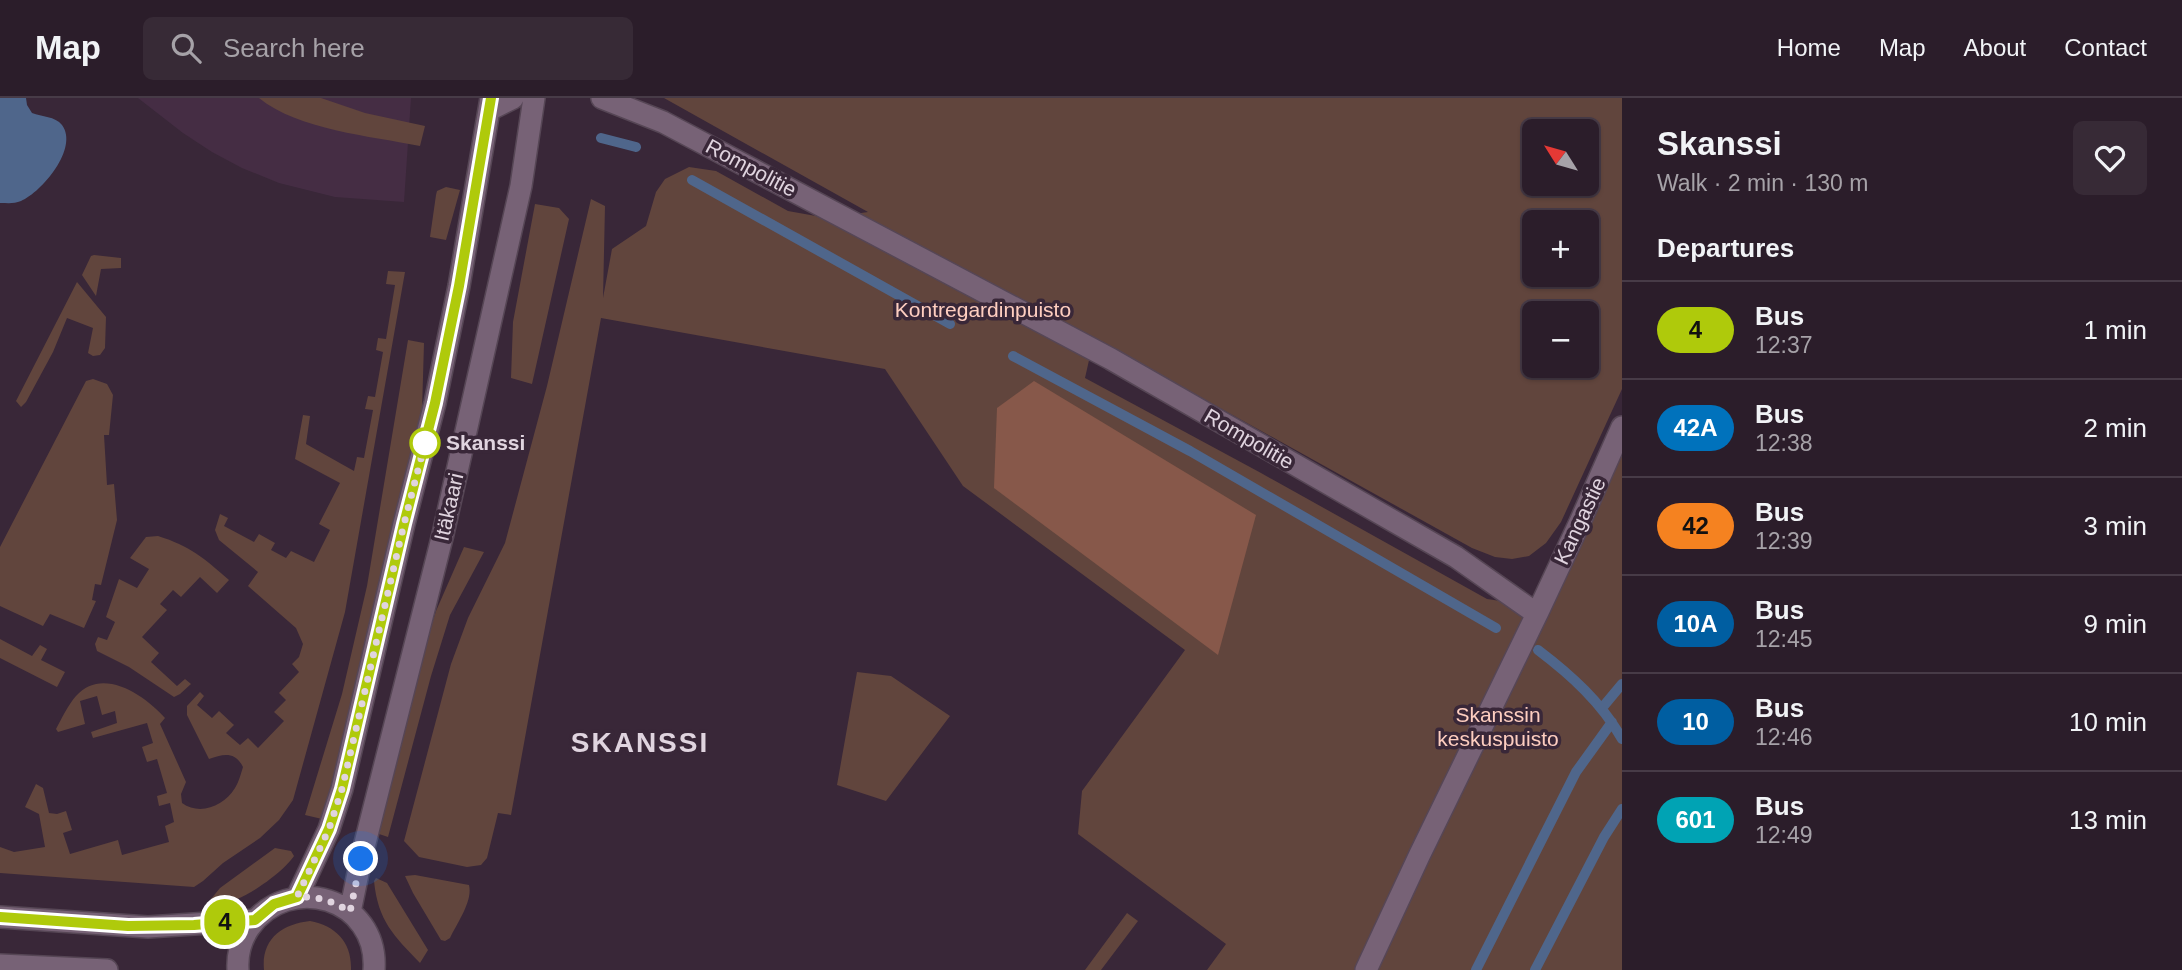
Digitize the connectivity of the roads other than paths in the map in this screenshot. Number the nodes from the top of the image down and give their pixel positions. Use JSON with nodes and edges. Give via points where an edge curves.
{"nodes":[{"id":1,"x":513,"y":98,"type":"edge"},
{"id":2,"x":534,"y":98,"type":"edge"},
{"id":3,"x":602,"y":98,"type":"edge"},
{"id":4,"x":490,"y":104,"type":"edge"},
{"id":5,"x":1622,"y":427,"type":"edge"},
{"id":6,"x":1537,"y":614,"type":"junction"},
{"id":7,"x":297,"y":897,"type":"junction"},
{"id":8,"x":350,"y":912,"type":"junction"},
{"id":9,"x":0,"y":917,"type":"edge"},
{"id":10,"x":255,"y":920,"type":"junction"},
{"id":11,"x":0,"y":965,"type":"edge"},
{"id":12,"x":107,"y":970,"type":"edge"},
{"id":13,"x":238,"y":970,"type":"edge"},
{"id":14,"x":374,"y":970,"type":"edge"},
{"id":15,"x":1366,"y":970,"type":"edge"}],
"edges":[{"from":1,"to":4,"type":"street"},
{"from":2,"to":8,"type":"street","name":"Itäkaari","via":[[521,186],[463,447]]},
{"from":3,"to":6,"type":"street","name":"Rompolitie","via":[[663,122],[1111,359],[1456,557]]},
{"from":4,"to":7,"type":"street","name":"Itäkaari","via":[[435,403],[342,789]]},
{"from":5,"to":6,"type":"street","name":"Kangastie"},
{"from":6,"to":15,"type":"street"},
{"from":7,"to":8,"type":"street","via":[[325,899]]},
{"from":7,"to":10,"type":"street","via":[[274,904]]},
{"from":8,"to":14,"type":"street","via":[[369,937]]},
{"from":9,"to":10,"type":"street","via":[[148,927]]},
{"from":10,"to":13,"type":"street","via":[[240,948]]},
{"from":11,"to":12,"type":"street"}]}
